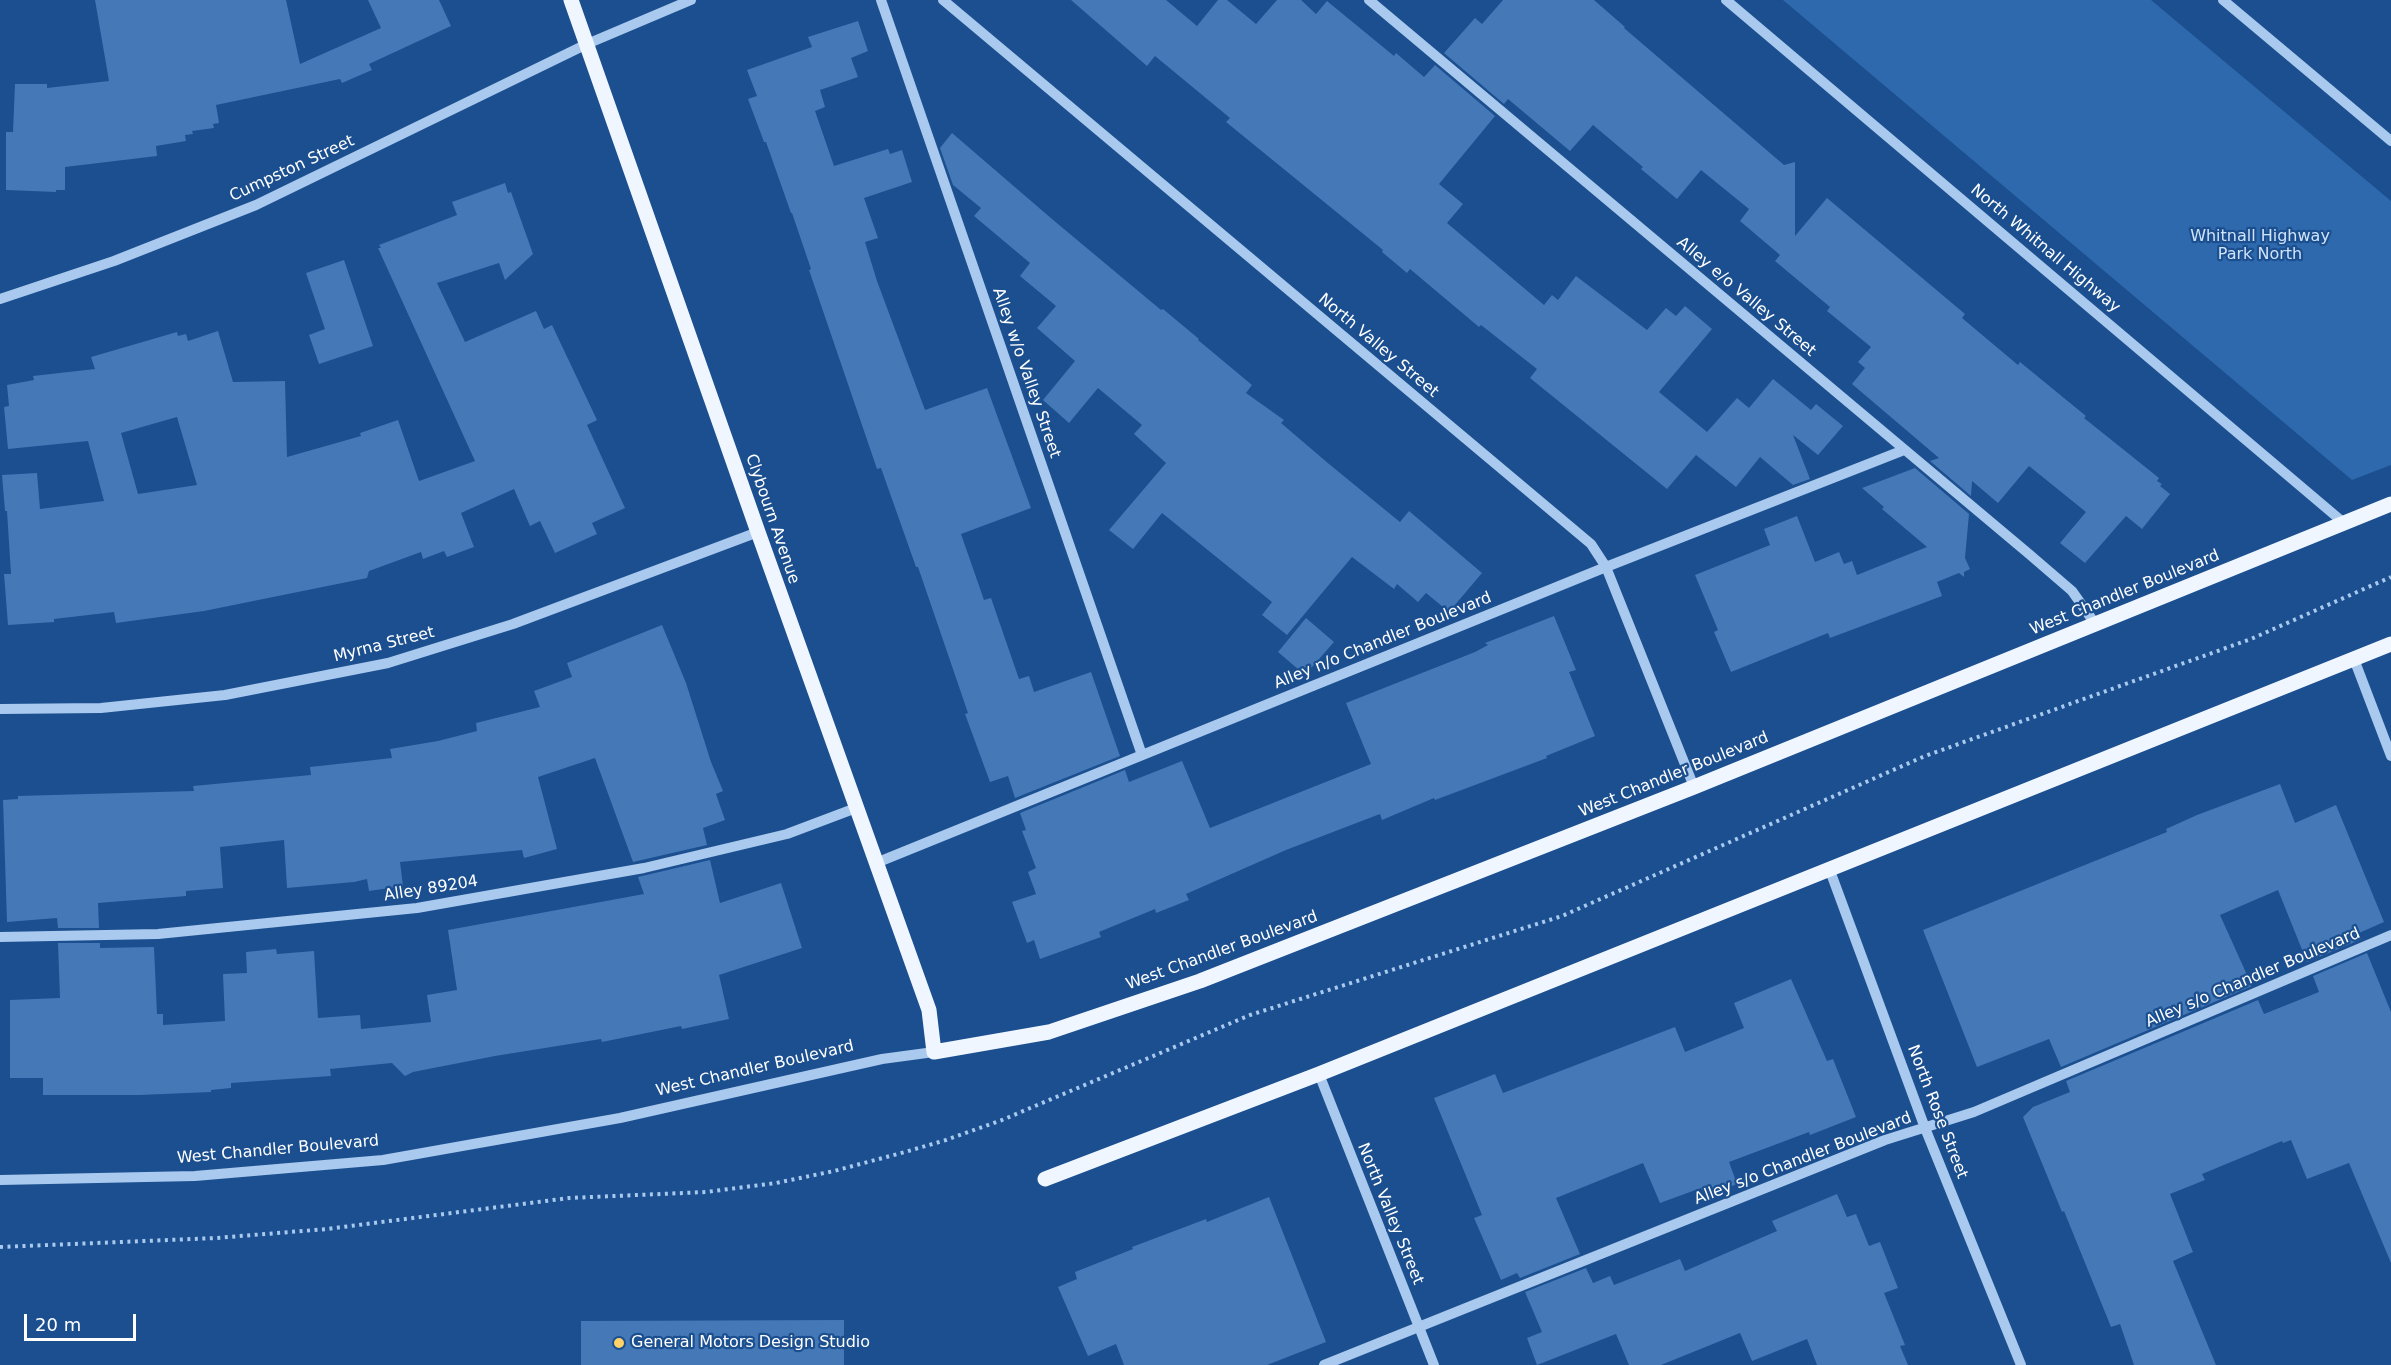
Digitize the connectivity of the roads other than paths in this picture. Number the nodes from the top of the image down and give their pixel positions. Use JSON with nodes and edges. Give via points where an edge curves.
{"nodes":[{"id":1,"x":571,"y":0,"type":"edge"},
{"id":2,"x":691,"y":0,"type":"edge"},
{"id":3,"x":881,"y":0,"type":"edge"},
{"id":4,"x":943,"y":0,"type":"edge"},
{"id":5,"x":1369,"y":0,"type":"edge"},
{"id":6,"x":1726,"y":0,"type":"edge"},
{"id":7,"x":2223,"y":0,"type":"edge"},
{"id":8,"x":587,"y":45,"type":"junction"},
{"id":9,"x":2391,"y":141,"type":"edge"},
{"id":10,"x":0,"y":299,"type":"edge"},
{"id":11,"x":1904,"y":450,"type":"junction"},
{"id":12,"x":2391,"y":504,"type":"edge"},
{"id":13,"x":2344,"y":522,"type":"junction"},
{"id":14,"x":758,"y":532,"type":"junction"},
{"id":15,"x":1606,"y":567,"type":"junction"},
{"id":16,"x":2096,"y":625,"type":"junction"},
{"id":17,"x":2391,"y":644,"type":"edge"},
{"id":18,"x":2354,"y":659,"type":"junction"},
{"id":19,"x":0,"y":710,"type":"edge"},
{"id":20,"x":1142,"y":755,"type":"junction"},
{"id":21,"x":2391,"y":756,"type":"edge"},
{"id":22,"x":1694,"y":787,"type":"junction"},
{"id":23,"x":856,"y":808,"type":"junction"},
{"id":24,"x":876,"y":863,"type":"junction"},
{"id":25,"x":1829,"y":868,"type":"junction"},
{"id":26,"x":2391,"y":935,"type":"edge"},
{"id":27,"x":0,"y":937,"type":"edge"},
{"id":28,"x":934,"y":1052,"type":"junction"},
{"id":29,"x":1319,"y":1074,"type":"junction"},
{"id":30,"x":1925,"y":1128,"type":"junction"},
{"id":31,"x":1045,"y":1179,"type":"dead end"},
{"id":32,"x":0,"y":1180,"type":"edge"},
{"id":33,"x":1419,"y":1328,"type":"junction"},
{"id":34,"x":1324,"y":1365,"type":"edge"},
{"id":35,"x":1434,"y":1365,"type":"edge"},
{"id":36,"x":2022,"y":1365,"type":"edge"}],
"edges":[{"from":1,"to":8,"type":"main road","name":"Clybourn Avenue"},
{"from":2,"to":8,"type":"street"},
{"from":3,"to":20,"type":"street","name":"Alley w/o Valley Street"},
{"from":4,"to":15,"type":"street","name":"North Valley Street","via":[[1591,544]]},
{"from":5,"to":11,"type":"street","name":"Alley e/o Valley Street"},
{"from":6,"to":13,"type":"street","name":"North Whitnall Highway"},
{"from":7,"to":9,"type":"street"},
{"from":8,"to":10,"type":"street","name":"Cumpston Street","via":[[256,205],[114,261]]},
{"from":8,"to":14,"type":"main road","name":"Clybourn Avenue"},
{"from":11,"to":15,"type":"street","name":"Alley n/o Chandler Boulevard"},
{"from":11,"to":16,"type":"street","name":"Alley e/o Valley Street","via":[[2072,591]]},
{"from":12,"to":13,"type":"main road","name":"West Chandler Boulevard"},
{"from":13,"to":16,"type":"main road","name":"West Chandler Boulevard"},
{"from":14,"to":19,"type":"street","name":"Myrna Street","via":[[513,624],[388,663],[225,695],[101,708]]},
{"from":14,"to":23,"type":"main road","name":"Clybourn Avenue"},
{"from":15,"to":20,"type":"street","name":"Alley n/o Chandler Boulevard"},
{"from":15,"to":22,"type":"street","name":"North Valley Street"},
{"from":16,"to":22,"type":"main road","name":"West Chandler Boulevard"},
{"from":17,"to":18,"type":"main road"},
{"from":18,"to":21,"type":"street"},
{"from":18,"to":25,"type":"main road"},
{"from":20,"to":24,"type":"street","name":"Alley n/o Chandler Boulevard"},
{"from":22,"to":28,"type":"main road","name":"West Chandler Boulevard","via":[[1200,981],[1049,1032]]},
{"from":23,"to":24,"type":"main road","name":"Clybourn Avenue"},
{"from":23,"to":27,"type":"street","name":"Alley 89204","via":[[787,834],[644,868],[417,908],[158,934]]},
{"from":24,"to":28,"type":"main road","name":"Clybourn Avenue","via":[[928,1010]]},
{"from":25,"to":29,"type":"main road"},
{"from":25,"to":30,"type":"street","name":"North Rose Street"},
{"from":26,"to":30,"type":"street","name":"Alley s/o Chandler Boulevard","via":[[1974,1112]]},
{"from":28,"to":32,"type":"street","name":"West Chandler Boulevard","via":[[882,1059],[620,1118],[383,1160],[195,1176]]},
{"from":29,"to":31,"type":"main road"},
{"from":29,"to":33,"type":"street","name":"North Valley Street"},
{"from":30,"to":33,"type":"street","name":"Alley s/o Chandler Boulevard","via":[[1885,1140]]},
{"from":30,"to":36,"type":"street","name":"North Rose Street"},
{"from":33,"to":34,"type":"street","name":"Alley s/o Chandler Boulevard"},
{"from":33,"to":35,"type":"street","name":"North Valley Street"}]}
